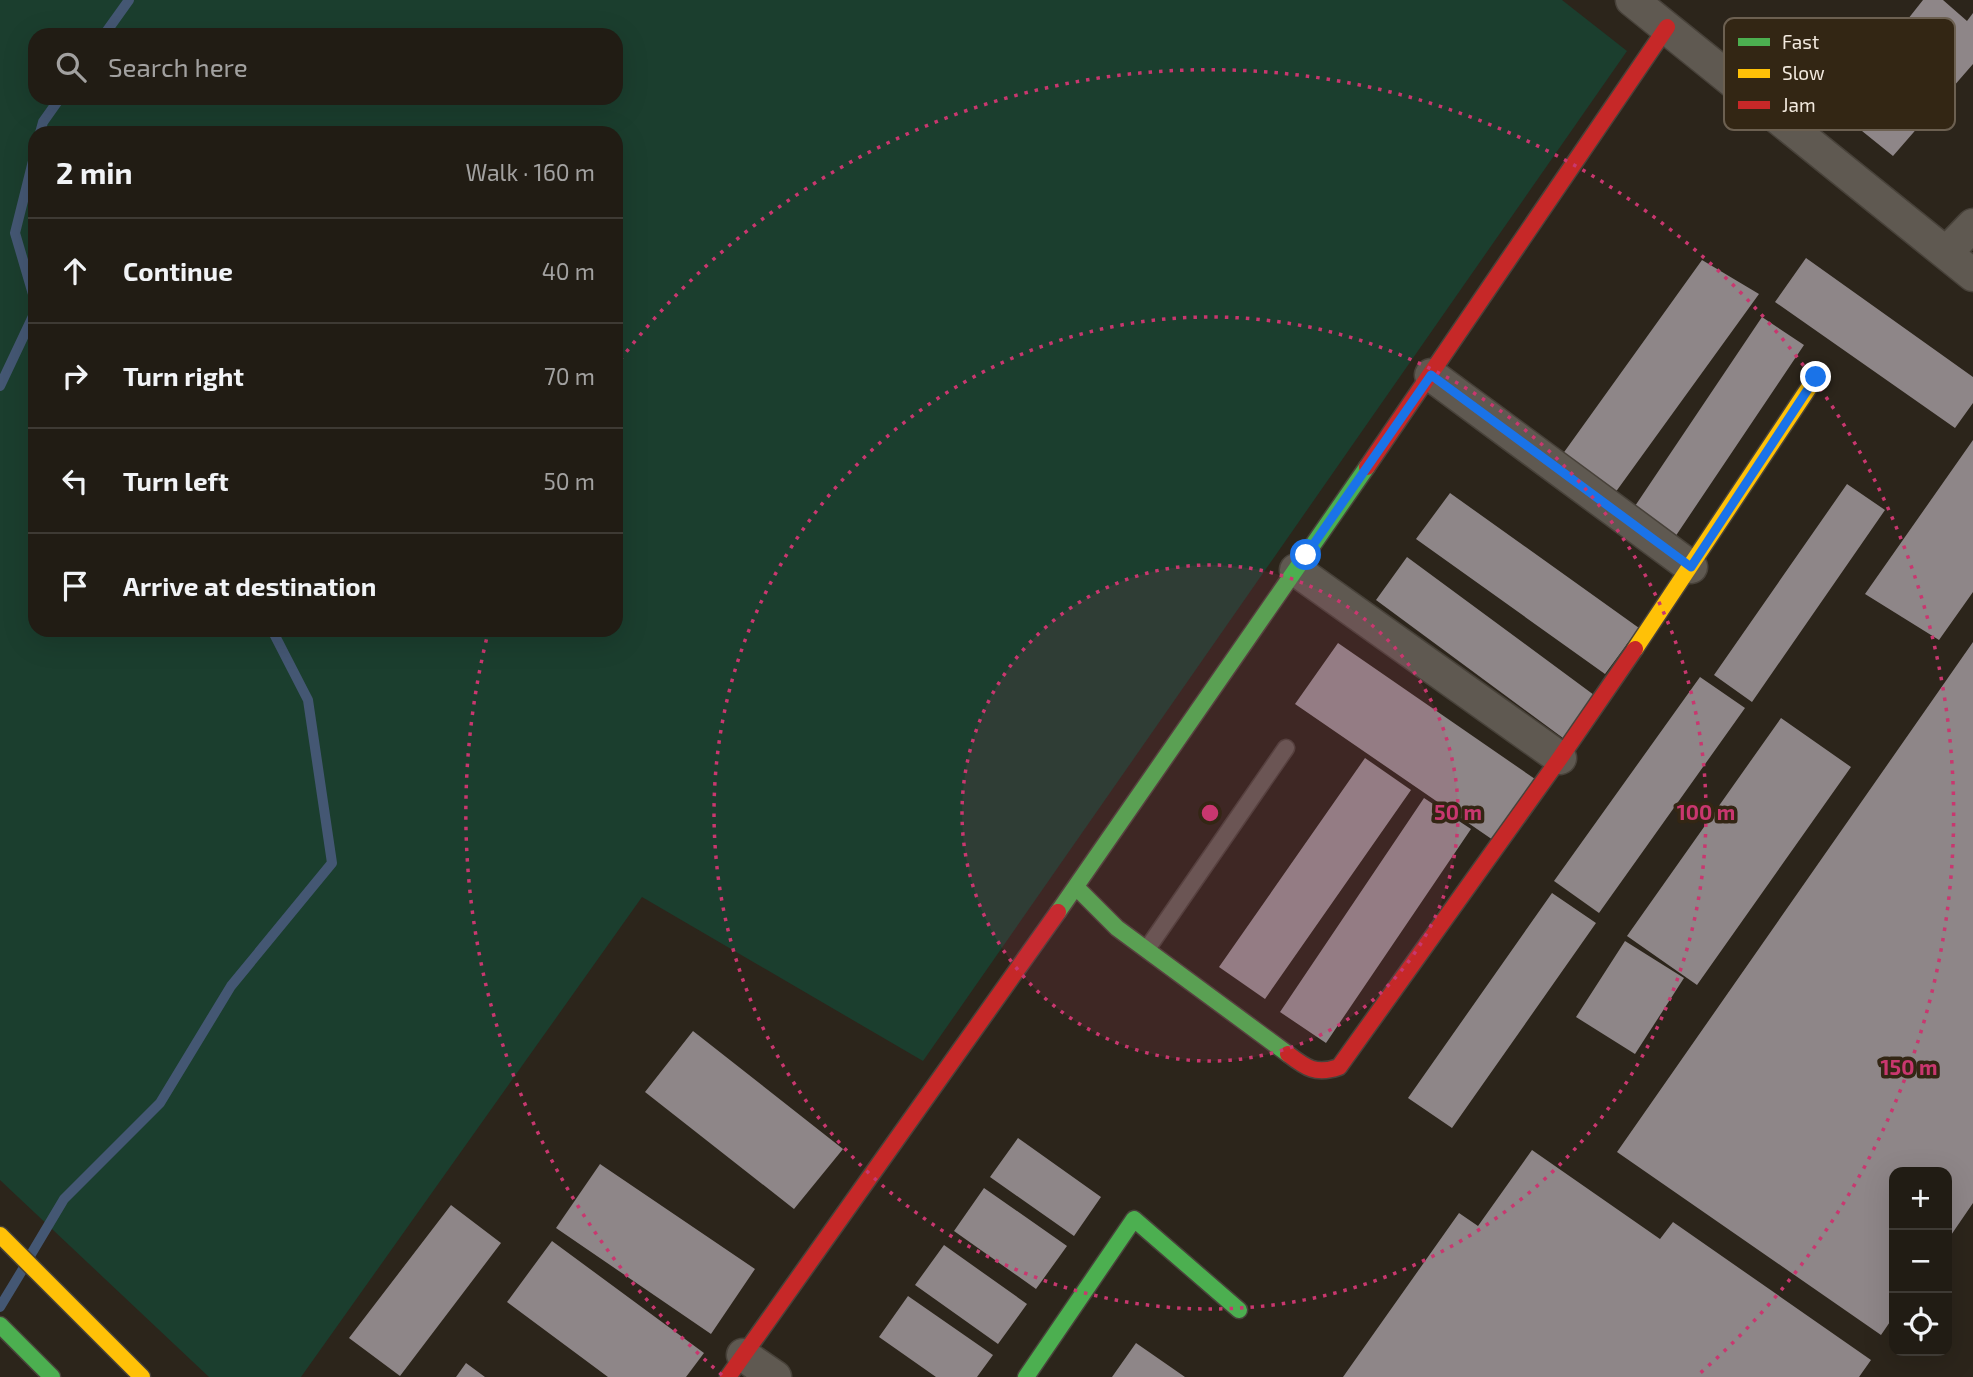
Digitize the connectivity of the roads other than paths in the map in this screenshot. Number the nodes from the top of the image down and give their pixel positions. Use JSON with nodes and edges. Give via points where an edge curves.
{"nodes":[{"id":1,"x":1632,"y":0,"type":"edge"},
{"id":2,"x":1667,"y":27,"type":"junction"},
{"id":3,"x":1724,"y":73,"type":"edge"},
{"id":4,"x":1795,"y":130,"type":"edge"},
{"id":5,"x":1973,"y":225,"type":"edge"},
{"id":6,"x":1947,"y":253,"type":"junction"},
{"id":7,"x":1973,"y":275,"type":"edge"},
{"id":8,"x":1431,"y":375,"type":"junction"},
{"id":9,"x":1816,"y":377,"type":"dead end"},
{"id":10,"x":1691,"y":567,"type":"junction"},
{"id":11,"x":1296,"y":570,"type":"junction"},
{"id":12,"x":1286,"y":748,"type":"dead end"},
{"id":13,"x":1560,"y":758,"type":"junction"},
{"id":14,"x":1076,"y":887,"type":"junction"},
{"id":15,"x":1147,"y":949,"type":"junction"},
{"id":16,"x":0,"y":1235,"type":"edge"},
{"id":17,"x":1240,"y":1310,"type":"dead end"},
{"id":18,"x":0,"y":1325,"type":"edge"},
{"id":19,"x":735,"y":1366,"type":"edge"},
{"id":20,"x":52,"y":1377,"type":"edge"},
{"id":21,"x":142,"y":1377,"type":"edge"},
{"id":22,"x":775,"y":1377,"type":"edge"},
{"id":23,"x":1026,"y":1377,"type":"edge"}],
"edges":[{"from":1,"to":2,"type":"street"},
{"from":2,"to":3,"type":"street"},
{"from":2,"to":8,"type":"main road"},
{"from":4,"to":6,"type":"street"},
{"from":5,"to":6,"type":"street"},
{"from":6,"to":7,"type":"street"},
{"from":8,"to":10,"type":"street"},
{"from":8,"to":11,"type":"main road"},
{"from":9,"to":10,"type":"main road"},
{"from":10,"to":13,"type":"main road"},
{"from":11,"to":13,"type":"street"},
{"from":11,"to":14,"type":"main road"},
{"from":12,"to":15,"type":"lane"},
{"from":13,"to":15,"type":"main road","via":[[1339,1067],[1308,1069]]},
{"from":14,"to":15,"type":"main road","via":[[1116,929]]},
{"from":14,"to":19,"type":"main road"},
{"from":16,"to":21,"type":"main road"},
{"from":17,"to":23,"type":"main road","via":[[1134,1219]]},
{"from":18,"to":20,"type":"main road"},
{"from":19,"to":22,"type":"street"}]}
